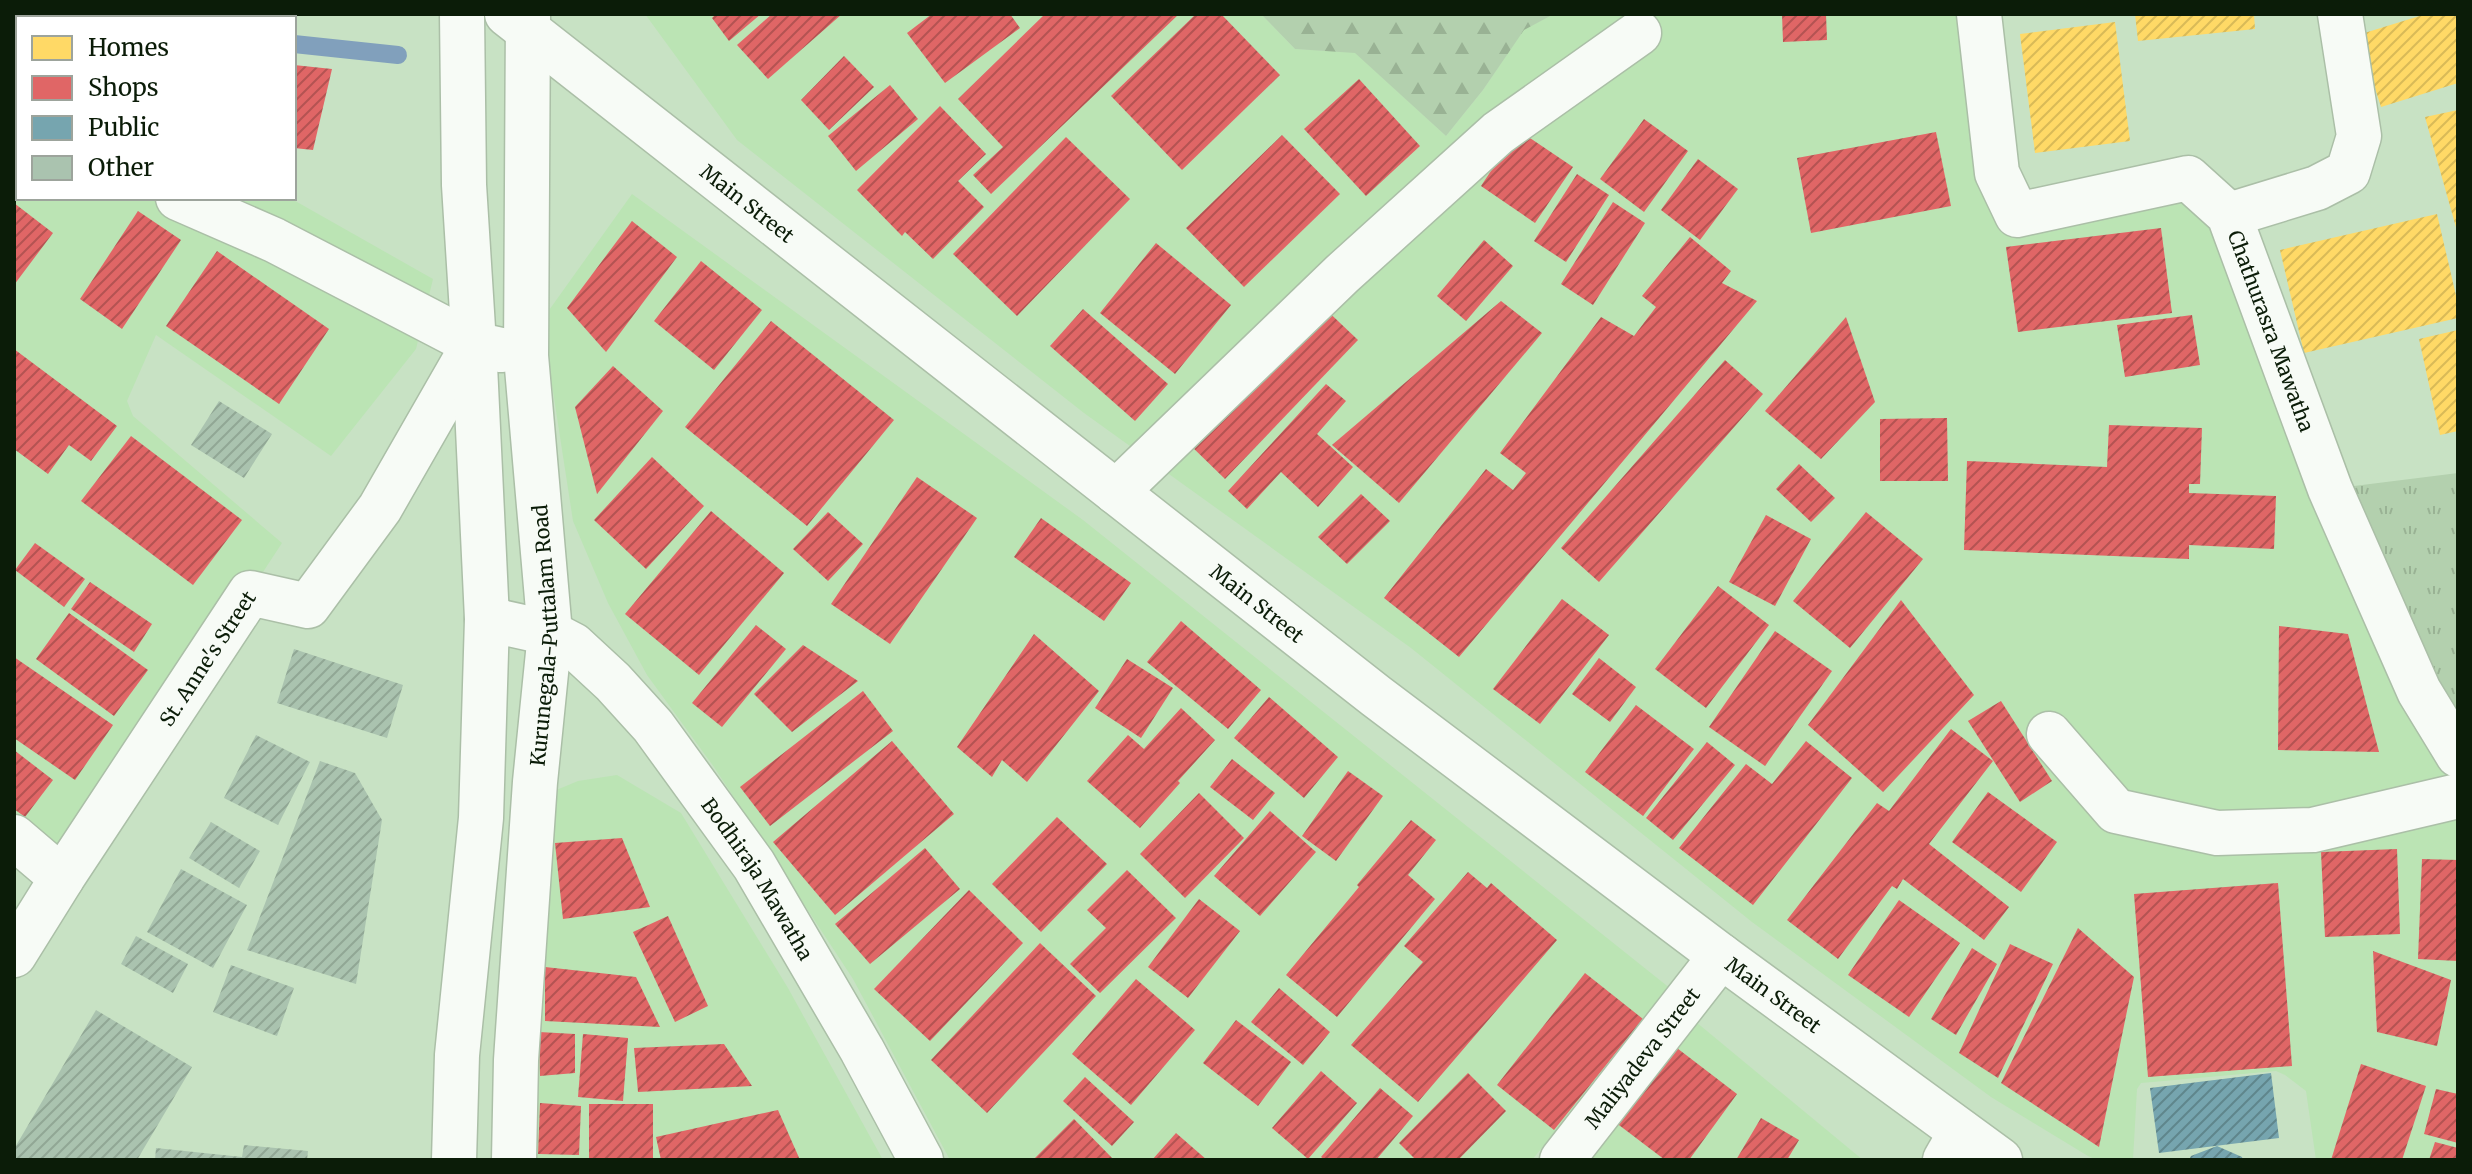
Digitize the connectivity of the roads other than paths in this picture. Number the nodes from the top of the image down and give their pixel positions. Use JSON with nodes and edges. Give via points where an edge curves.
{"nodes":[{"id":1,"x":462,"y":14,"type":"edge"},
{"id":2,"x":1979,"y":14,"type":"edge"},
{"id":3,"x":2340,"y":14,"type":"edge"},
{"id":4,"x":521,"y":19,"type":"edge"},
{"id":5,"x":1639,"y":33,"type":"dead end"},
{"id":6,"x":183,"y":200,"type":"edge"},
{"id":7,"x":2229,"y":215,"type":"junction"},
{"id":8,"x":474,"y":344,"type":"junction"},
{"id":9,"x":526,"y":356,"type":"junction"},
{"id":10,"x":1116,"y":492,"type":"junction"},
{"id":11,"x":487,"y":619,"type":"junction"},
{"id":12,"x":550,"y":633,"type":"junction"},
{"id":13,"x":2049,"y":734,"type":"dead end"},
{"id":14,"x":2458,"y":755,"type":"edge"},
{"id":15,"x":2458,"y":796,"type":"edge"},
{"id":16,"x":14,"y":837,"type":"edge"},
{"id":17,"x":62,"y":878,"type":"junction"},
{"id":18,"x":14,"y":955,"type":"edge"},
{"id":19,"x":1721,"y":956,"type":"junction"},
{"id":20,"x":1953,"y":1146,"type":"edge"},
{"id":21,"x":454,"y":1160,"type":"edge"},
{"id":22,"x":514,"y":1160,"type":"edge"},
{"id":23,"x":921,"y":1160,"type":"edge"},
{"id":24,"x":1562,"y":1160,"type":"edge"},
{"id":25,"x":2000,"y":1160,"type":"edge"}],
"edges":[{"from":1,"to":8,"type":"main road","via":[[464,185]]},
{"from":2,"to":7,"type":"main road","name":"Chathurasra Mawatha","via":[[1997,173],[2017,215],[2188,178]]},
{"from":3,"to":7,"type":"main road","via":[[2359,136],[2348,172],[2317,188]]},
{"from":4,"to":9,"type":"main road","name":"Kurunegala-Puttalam Road"},
{"from":4,"to":10,"type":"main road","name":"Main Street"},
{"from":5,"to":10,"type":"main road","via":[[1498,133],[1342,274]]},
{"from":6,"to":8,"type":"main road","via":[[274,240]]},
{"from":7,"to":14,"type":"main road","name":"Chathurasra Mawatha","via":[[2330,489],[2419,691]]},
{"from":8,"to":9,"type":"main road"},
{"from":8,"to":11,"type":"main road"},
{"from":8,"to":17,"type":"main road","name":"St. Anne's Street","via":[[380,508],[308,606],[250,593]]},
{"from":9,"to":12,"type":"main road","name":"Kurunegala-Puttalam Road"},
{"from":10,"to":19,"type":"main road","name":"Main Street"},
{"from":11,"to":12,"type":"main road"},
{"from":11,"to":21,"type":"main road","via":[[481,818],[457,1055]]},
{"from":12,"to":22,"type":"main road","name":"Kurunegala-Puttalam Road","via":[[516,1060]]},
{"from":12,"to":23,"type":"main road","name":"Bodhiraja Mawatha","via":[[573,645],[653,726],[754,865]]},
{"from":13,"to":15,"type":"main road","via":[[2116,811],[2217,833],[2313,830]]},
{"from":16,"to":17,"type":"main road"},
{"from":17,"to":18,"type":"main road","name":"St. Anne's Street"},
{"from":19,"to":20,"type":"main road","name":"Main Street"},
{"from":19,"to":24,"type":"main road","name":"Maliyadeva Street"},
{"from":20,"to":25,"type":"main road","name":"Main Street"}]}
